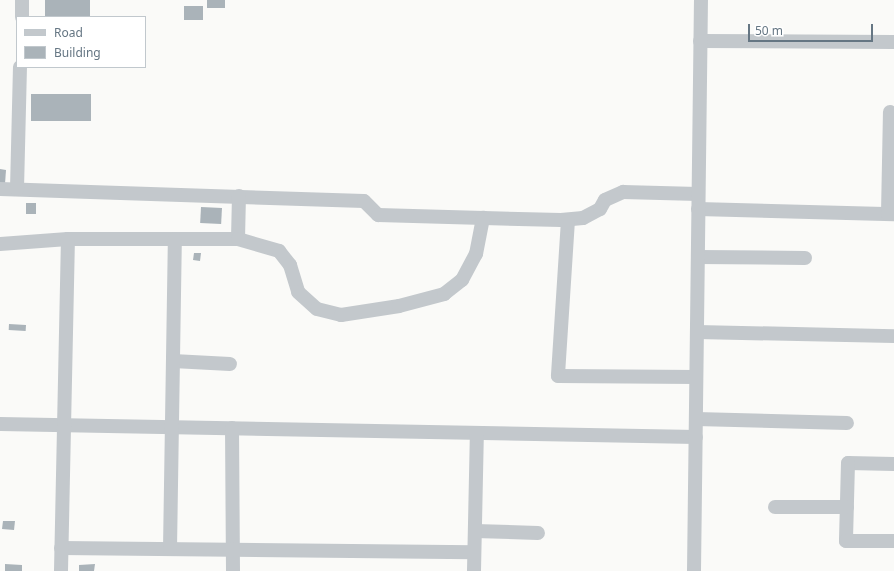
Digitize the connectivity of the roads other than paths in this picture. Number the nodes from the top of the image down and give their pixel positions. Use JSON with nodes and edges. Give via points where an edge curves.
{"nodes":[{"id":1,"x":22,"y":0,"type":"edge"},
{"id":2,"x":700,"y":0,"type":"edge"},
{"id":3,"x":22,"y":16,"type":"edge"},
{"id":4,"x":700,"y":40,"type":"junction"},
{"id":5,"x":894,"y":42,"type":"edge"},
{"id":6,"x":20,"y":68,"type":"edge"},
{"id":7,"x":890,"y":112,"type":"dead end"},
{"id":8,"x":0,"y":189,"type":"edge"},
{"id":9,"x":17,"y":189,"type":"junction"},
{"id":10,"x":698,"y":194,"type":"junction"},
{"id":11,"x":239,"y":196,"type":"junction"},
{"id":12,"x":698,"y":209,"type":"junction"},
{"id":13,"x":891,"y":214,"type":"edge"},
{"id":14,"x":483,"y":218,"type":"junction"},
{"id":15,"x":568,"y":220,"type":"junction"},
{"id":16,"x":175,"y":239,"type":"junction"},
{"id":17,"x":238,"y":239,"type":"junction"},
{"id":18,"x":68,"y":240,"type":"junction"},
{"id":19,"x":0,"y":244,"type":"edge"},
{"id":20,"x":698,"y":257,"type":"junction"},
{"id":21,"x":805,"y":258,"type":"dead end"},
{"id":22,"x":697,"y":332,"type":"junction"},
{"id":23,"x":894,"y":336,"type":"edge"},
{"id":24,"x":173,"y":361,"type":"junction"},
{"id":25,"x":230,"y":364,"type":"dead end"},
{"id":26,"x":696,"y":377,"type":"junction"},
{"id":27,"x":696,"y":419,"type":"junction"},
{"id":28,"x":847,"y":422,"type":"dead end"},
{"id":29,"x":0,"y":424,"type":"edge"},
{"id":30,"x":65,"y":425,"type":"junction"},
{"id":31,"x":172,"y":427,"type":"junction"},
{"id":32,"x":232,"y":428,"type":"junction"},
{"id":33,"x":478,"y":433,"type":"junction"},
{"id":34,"x":696,"y":437,"type":"junction"},
{"id":35,"x":894,"y":464,"type":"edge"},
{"id":36,"x":775,"y":507,"type":"dead end"},
{"id":37,"x":847,"y":507,"type":"junction"},
{"id":38,"x":475,"y":531,"type":"junction"},
{"id":39,"x":538,"y":533,"type":"dead end"},
{"id":40,"x":894,"y":540,"type":"edge"},
{"id":41,"x":61,"y":548,"type":"junction"},
{"id":42,"x":170,"y":549,"type":"junction"},
{"id":43,"x":233,"y":550,"type":"junction"},
{"id":44,"x":474,"y":552,"type":"junction"},
{"id":45,"x":60,"y":571,"type":"edge"},
{"id":46,"x":233,"y":571,"type":"edge"},
{"id":47,"x":474,"y":571,"type":"edge"},
{"id":48,"x":694,"y":571,"type":"edge"}],
"edges":[{"from":1,"to":3,"type":"street"},
{"from":2,"to":4,"type":"street"},
{"from":4,"to":5,"type":"street"},
{"from":4,"to":10,"type":"street"},
{"from":6,"to":9,"type":"street"},
{"from":7,"to":13,"type":"street"},
{"from":8,"to":9,"type":"street"},
{"from":9,"to":11,"type":"street"},
{"from":10,"to":12,"type":"street"},
{"from":10,"to":15,"type":"street","via":[[623,192],[605,200],[600,209],[583,218]]},
{"from":11,"to":14,"type":"street","via":[[364,200],[378,215]]},
{"from":11,"to":17,"type":"street"},
{"from":12,"to":13,"type":"street"},
{"from":12,"to":20,"type":"street"},
{"from":14,"to":15,"type":"street"},
{"from":14,"to":17,"type":"street","via":[[476,254],[462,280],[444,294],[399,306],[341,315],[317,309],[298,292],[290,265],[279,251]]},
{"from":15,"to":26,"type":"street","via":[[558,376]]},
{"from":16,"to":17,"type":"street"},
{"from":16,"to":18,"type":"street"},
{"from":16,"to":24,"type":"street"},
{"from":18,"to":19,"type":"street"},
{"from":18,"to":30,"type":"street"},
{"from":20,"to":21,"type":"street"},
{"from":20,"to":22,"type":"street"},
{"from":22,"to":23,"type":"street"},
{"from":22,"to":26,"type":"street"},
{"from":24,"to":25,"type":"street"},
{"from":24,"to":31,"type":"street"},
{"from":26,"to":27,"type":"street"},
{"from":27,"to":28,"type":"street"},
{"from":27,"to":34,"type":"street"},
{"from":29,"to":30,"type":"street"},
{"from":30,"to":31,"type":"street"},
{"from":30,"to":41,"type":"street"},
{"from":31,"to":32,"type":"street"},
{"from":31,"to":42,"type":"street"},
{"from":32,"to":33,"type":"street"},
{"from":32,"to":43,"type":"street"},
{"from":33,"to":34,"type":"street"},
{"from":33,"to":38,"type":"street"},
{"from":34,"to":48,"type":"street"},
{"from":35,"to":37,"type":"street","via":[[848,463]]},
{"from":36,"to":37,"type":"street"},
{"from":37,"to":40,"type":"street","via":[[846,541]]},
{"from":38,"to":39,"type":"street"},
{"from":38,"to":44,"type":"street"},
{"from":41,"to":42,"type":"street"},
{"from":41,"to":45,"type":"street"},
{"from":42,"to":43,"type":"street"},
{"from":43,"to":44,"type":"street"},
{"from":43,"to":46,"type":"street"},
{"from":44,"to":47,"type":"street"}]}
